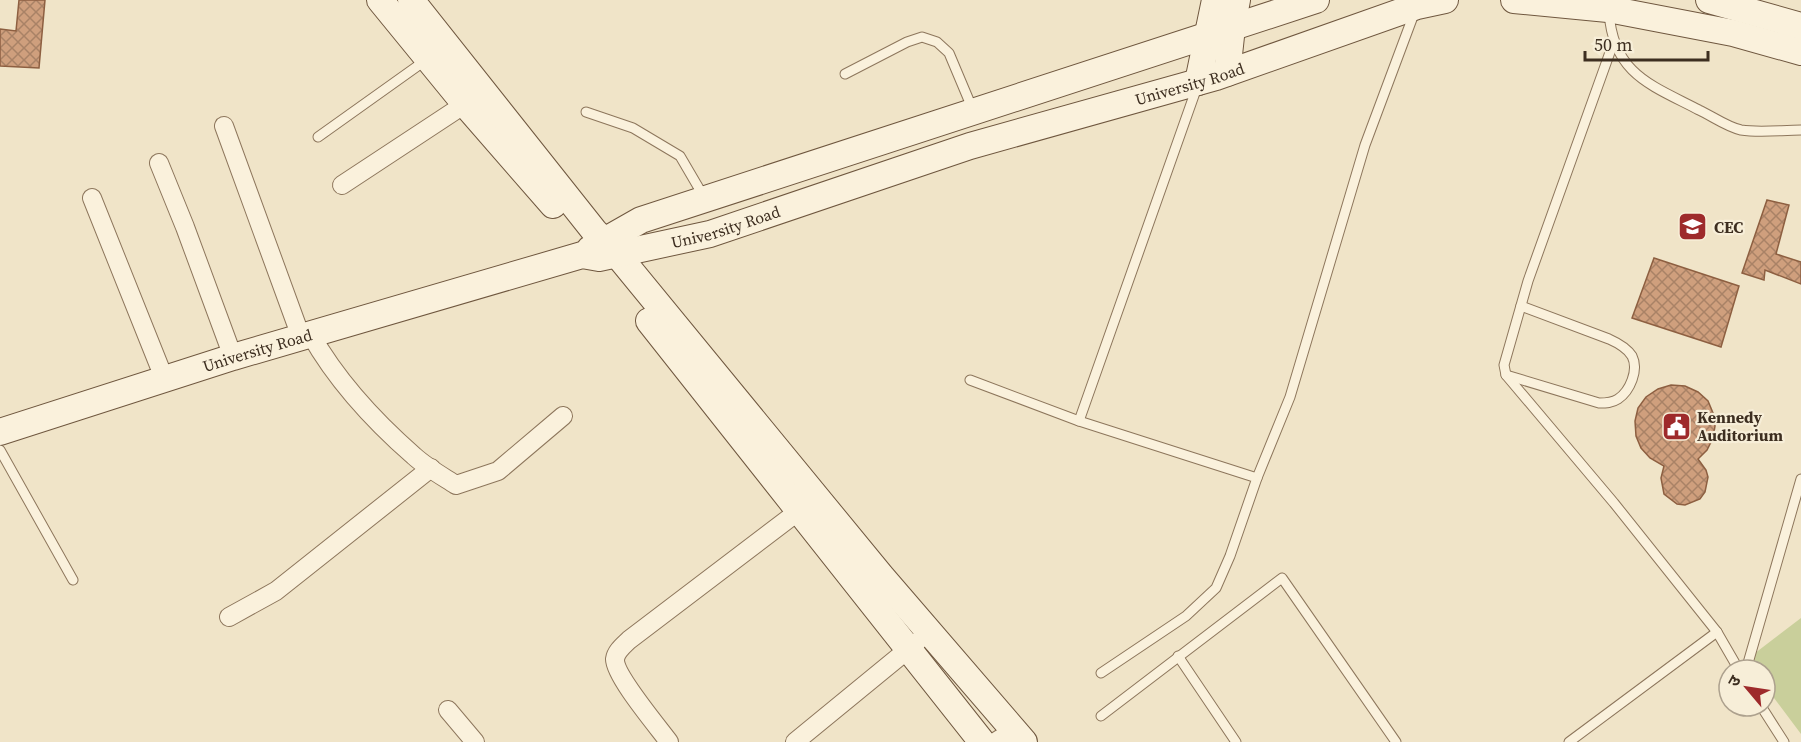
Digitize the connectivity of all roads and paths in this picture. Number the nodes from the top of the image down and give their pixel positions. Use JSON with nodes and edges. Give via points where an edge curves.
{"nodes":[{"id":1,"x":380,"y":0,"type":"edge"},
{"id":2,"x":411,"y":0,"type":"edge"},
{"id":3,"x":1215,"y":0,"type":"edge"},
{"id":4,"x":1237,"y":0,"type":"edge"},
{"id":5,"x":1316,"y":0,"type":"edge"},
{"id":6,"x":1445,"y":0,"type":"edge"},
{"id":7,"x":1514,"y":0,"type":"edge"},
{"id":8,"x":1709,"y":0,"type":"edge"},
{"id":9,"x":1417,"y":3,"type":"edge"},
{"id":10,"x":1741,"y":4,"type":"edge"},
{"id":11,"x":1608,"y":9,"type":"junction"},
{"id":12,"x":1801,"y":26,"type":"edge"},
{"id":13,"x":1232,"y":27,"type":"junction"},
{"id":14,"x":1206,"y":36,"type":"junction"},
{"id":15,"x":1614,"y":41,"type":"junction"},
{"id":16,"x":1801,"y":52,"type":"edge"},
{"id":17,"x":428,"y":58,"type":"junction"},
{"id":18,"x":1227,"y":73,"type":"junction"},
{"id":19,"x":844,"y":74,"type":"dead end"},
{"id":20,"x":1198,"y":82,"type":"junction"},
{"id":21,"x":465,"y":104,"type":"junction"},
{"id":22,"x":974,"y":111,"type":"junction"},
{"id":23,"x":586,"y":112,"type":"dead end"},
{"id":24,"x":224,"y":126,"type":"dead end"},
{"id":25,"x":1801,"y":130,"type":"edge"},
{"id":26,"x":318,"y":137,"type":"dead end"},
{"id":27,"x":159,"y":163,"type":"dead end"},
{"id":28,"x":342,"y":185,"type":"dead end"},
{"id":29,"x":92,"y":198,"type":"dead end"},
{"id":30,"x":705,"y":199,"type":"junction"},
{"id":31,"x":598,"y":251,"type":"junction"},
{"id":32,"x":1521,"y":306,"type":"junction"},
{"id":33,"x":306,"y":336,"type":"junction"},
{"id":34,"x":233,"y":357,"type":"junction"},
{"id":35,"x":1506,"y":375,"type":"junction"},
{"id":36,"x":164,"y":378,"type":"junction"},
{"id":37,"x":970,"y":380,"type":"dead end"},
{"id":38,"x":563,"y":416,"type":"dead end"},
{"id":39,"x":1079,"y":421,"type":"junction"},
{"id":40,"x":0,"y":432,"type":"edge"},
{"id":41,"x":0,"y":450,"type":"edge"},
{"id":42,"x":431,"y":468,"type":"junction"},
{"id":43,"x":1257,"y":478,"type":"junction"},
{"id":44,"x":1801,"y":480,"type":"edge"},
{"id":45,"x":801,"y":510,"type":"junction"},
{"id":46,"x":73,"y":580,"type":"dead end"},
{"id":47,"x":229,"y":617,"type":"dead end"},
{"id":48,"x":930,"y":631,"type":"junction"},
{"id":49,"x":1717,"y":632,"type":"junction"},
{"id":50,"x":908,"y":650,"type":"junction"},
{"id":51,"x":1178,"y":656,"type":"junction"},
{"id":52,"x":1731,"y":658,"type":"edge"},
{"id":53,"x":1749,"y":658,"type":"edge"},
{"id":54,"x":1101,"y":673,"type":"dead end"},
{"id":55,"x":448,"y":710,"type":"dead end"},
{"id":56,"x":1101,"y":716,"type":"dead end"},
{"id":57,"x":1769,"y":718,"type":"edge"},
{"id":58,"x":1011,"y":738,"type":"edge"},
{"id":59,"x":475,"y":742,"type":"edge"},
{"id":60,"x":669,"y":742,"type":"edge"},
{"id":61,"x":795,"y":742,"type":"edge"},
{"id":62,"x":982,"y":742,"type":"edge"},
{"id":63,"x":1236,"y":742,"type":"edge"},
{"id":64,"x":1395,"y":742,"type":"edge"},
{"id":65,"x":1569,"y":742,"type":"edge"},
{"id":66,"x":1784,"y":742,"type":"edge"}],
"edges":[{"from":1,"to":17,"type":"main road"},
{"from":2,"to":31,"type":"main road"},
{"from":3,"to":14,"type":"main road"},
{"from":4,"to":13,"type":"main road"},
{"from":5,"to":13,"type":"main road"},
{"from":6,"to":9,"type":"main road","name":"University Road"},
{"from":7,"to":11,"type":"main road"},
{"from":8,"to":10,"type":"main road"},
{"from":9,"to":18,"type":"main road","name":"University Road"},
{"from":9,"to":43,"type":"lane","via":[[1365,145],[1290,397]]},
{"from":10,"to":12,"type":"main road"},
{"from":11,"to":15,"type":"lane"},
{"from":11,"to":16,"type":"main road","via":[[1733,33]]},
{"from":13,"to":14,"type":"main road"},
{"from":13,"to":18,"type":"main road"},
{"from":14,"to":20,"type":"main road"},
{"from":14,"to":22,"type":"main road"},
{"from":15,"to":25,"type":"lane","via":[[1636,76],[1740,130]]},
{"from":15,"to":32,"type":"lane"},
{"from":17,"to":21,"type":"main road"},
{"from":17,"to":26,"type":"lane"},
{"from":18,"to":20,"type":"main road","name":"University Road"},
{"from":19,"to":22,"type":"lane","via":[[922,37],[937,42],[949,53]]},
{"from":20,"to":31,"type":"main road","name":"University Road","via":[[970,146],[710,234]]},
{"from":20,"to":39,"type":"lane"},
{"from":21,"to":28,"type":"street"},
{"from":21,"to":31,"type":"main road"},
{"from":22,"to":30,"type":"main road"},
{"from":23,"to":30,"type":"lane","via":[[633,128],[680,156]]},
{"from":24,"to":33,"type":"street"},
{"from":27,"to":34,"type":"street"},
{"from":29,"to":36,"type":"street"},
{"from":30,"to":31,"type":"main road","via":[[641,220]]},
{"from":31,"to":33,"type":"main road","name":"University Road"},
{"from":31,"to":45,"type":"main road"},
{"from":31,"to":48,"type":"main road"},
{"from":32,"to":35,"type":"lane","via":[[1504,365]]},
{"from":32,"to":35,"type":"lane","via":[[1609,339],[1622,346],[1635,366],[1627,390],[1611,403],[1599,403]]},
{"from":33,"to":34,"type":"main road","name":"University Road"},
{"from":33,"to":42,"type":"street","via":[[377,421]]},
{"from":34,"to":36,"type":"main road","name":"University Road"},
{"from":35,"to":49,"type":"lane"},
{"from":36,"to":40,"type":"main road","name":"University Road"},
{"from":37,"to":39,"type":"lane"},
{"from":38,"to":42,"type":"street","via":[[498,471],[456,485]]},
{"from":39,"to":43,"type":"lane"},
{"from":41,"to":46,"type":"lane"},
{"from":42,"to":47,"type":"street","via":[[276,591]]},
{"from":43,"to":54,"type":"lane","via":[[1216,588],[1186,616]]},
{"from":44,"to":53,"type":"lane"},
{"from":45,"to":50,"type":"main road"},
{"from":45,"to":60,"type":"street","via":[[618,652],[617,669]]},
{"from":48,"to":50,"type":"street"},
{"from":48,"to":58,"type":"main road"},
{"from":49,"to":52,"type":"lane"},
{"from":49,"to":65,"type":"lane"},
{"from":50,"to":61,"type":"street"},
{"from":50,"to":62,"type":"main road"},
{"from":51,"to":56,"type":"lane"},
{"from":51,"to":63,"type":"lane"},
{"from":51,"to":64,"type":"lane","via":[[1282,578]]},
{"from":55,"to":59,"type":"street"},
{"from":57,"to":66,"type":"lane"}]}
